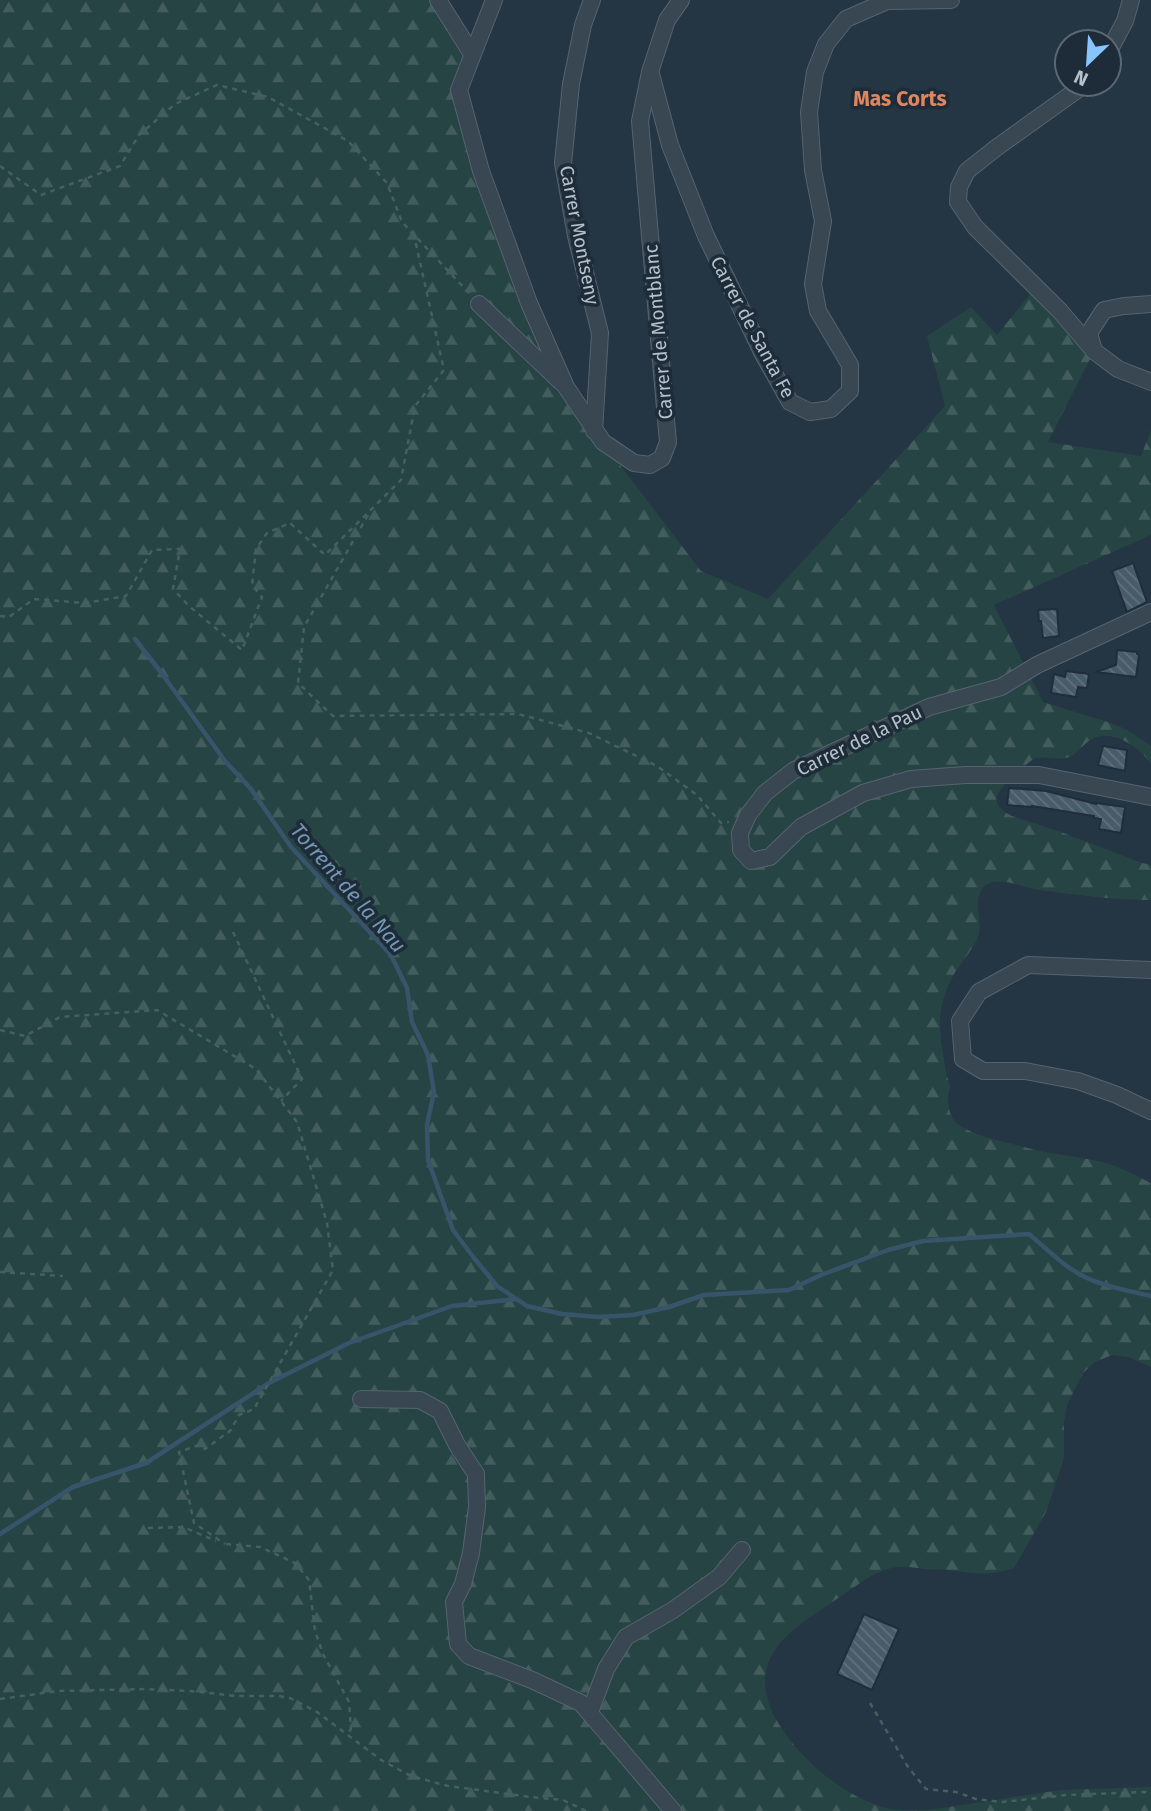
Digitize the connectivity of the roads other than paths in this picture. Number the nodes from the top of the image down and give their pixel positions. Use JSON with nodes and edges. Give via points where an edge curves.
{"nodes":[{"id":1,"x":438,"y":0,"type":"edge"},
{"id":2,"x":494,"y":0,"type":"edge"},
{"id":3,"x":592,"y":0,"type":"edge"},
{"id":4,"x":681,"y":0,"type":"edge"},
{"id":5,"x":951,"y":0,"type":"edge"},
{"id":6,"x":1131,"y":0,"type":"edge"},
{"id":7,"x":1121,"y":28,"type":"edge"},
{"id":8,"x":472,"y":54,"type":"junction"},
{"id":9,"x":650,"y":72,"type":"junction"},
{"id":10,"x":1066,"y":98,"type":"edge"},
{"id":11,"x":479,"y":304,"type":"road end"},
{"id":12,"x":1151,"y":304,"type":"edge"},
{"id":13,"x":1094,"y":351,"type":"junction"},
{"id":14,"x":1151,"y":382,"type":"edge"},
{"id":15,"x":566,"y":387,"type":"junction"},
{"id":16,"x":594,"y":431,"type":"junction"},
{"id":17,"x":1151,"y":612,"type":"edge"},
{"id":18,"x":1151,"y":797,"type":"edge"},
{"id":19,"x":1151,"y":970,"type":"edge"},
{"id":20,"x":1151,"y":1111,"type":"edge"},
{"id":21,"x":361,"y":1399,"type":"dead end"},
{"id":22,"x":742,"y":1550,"type":"dead end"},
{"id":23,"x":590,"y":1712,"type":"junction"},
{"id":24,"x":674,"y":1811,"type":"edge"}],
"edges":[{"from":1,"to":8,"type":"street"},
{"from":2,"to":8,"type":"street","name":"Carrer de Montblanc"},
{"from":3,"to":16,"type":"street","name":"Carrer Montseny","via":[[571,83],[563,163],[600,333]]},
{"from":4,"to":9,"type":"street","via":[[667,20]]},
{"from":5,"to":9,"type":"street","name":"Carrer de Santa Fe","via":[[887,1],[846,19],[826,44],[815,72],[809,112],[823,221],[813,284],[818,311],[850,365],[850,391],[831,409],[810,412],[790,402],[763,354],[706,236],[670,145]]},
{"from":6,"to":7,"type":"street"},
{"from":8,"to":15,"type":"street","name":"Carrer de Montblanc","via":[[459,90],[481,171],[529,303]]},
{"from":9,"to":16,"type":"street","name":"Carrer de Montblanc","via":[[640,121],[668,442],[662,458],[650,465],[635,463]]},
{"from":10,"to":13,"type":"street","via":[[967,171],[958,202],[975,227]]},
{"from":11,"to":15,"type":"street","name":"Carrer de Montblanc"},
{"from":12,"to":13,"type":"street","via":[[1104,310],[1089,333]]},
{"from":13,"to":14,"type":"street","via":[[1118,369]]},
{"from":15,"to":16,"type":"street","name":"Carrer de Montblanc"},
{"from":17,"to":18,"type":"street","name":"Carrer de la Pau","via":[[1037,665],[1001,687],[929,707],[793,771],[765,793],[746,820],[740,833],[741,850],[751,861],[770,857],[801,827],[863,793],[911,779],[1039,775]]},
{"from":19,"to":20,"type":"street","via":[[1028,965],[979,992],[960,1021],[963,1059],[983,1072],[1025,1071],[1078,1081]]},
{"from":21,"to":23,"type":"street","via":[[420,1400],[440,1412],[475,1475],[477,1507],[471,1553],[454,1602],[458,1644],[469,1656],[532,1680],[581,1703]]},
{"from":22,"to":23,"type":"street","via":[[719,1577],[626,1637],[606,1669]]},
{"from":23,"to":24,"type":"street"}]}
